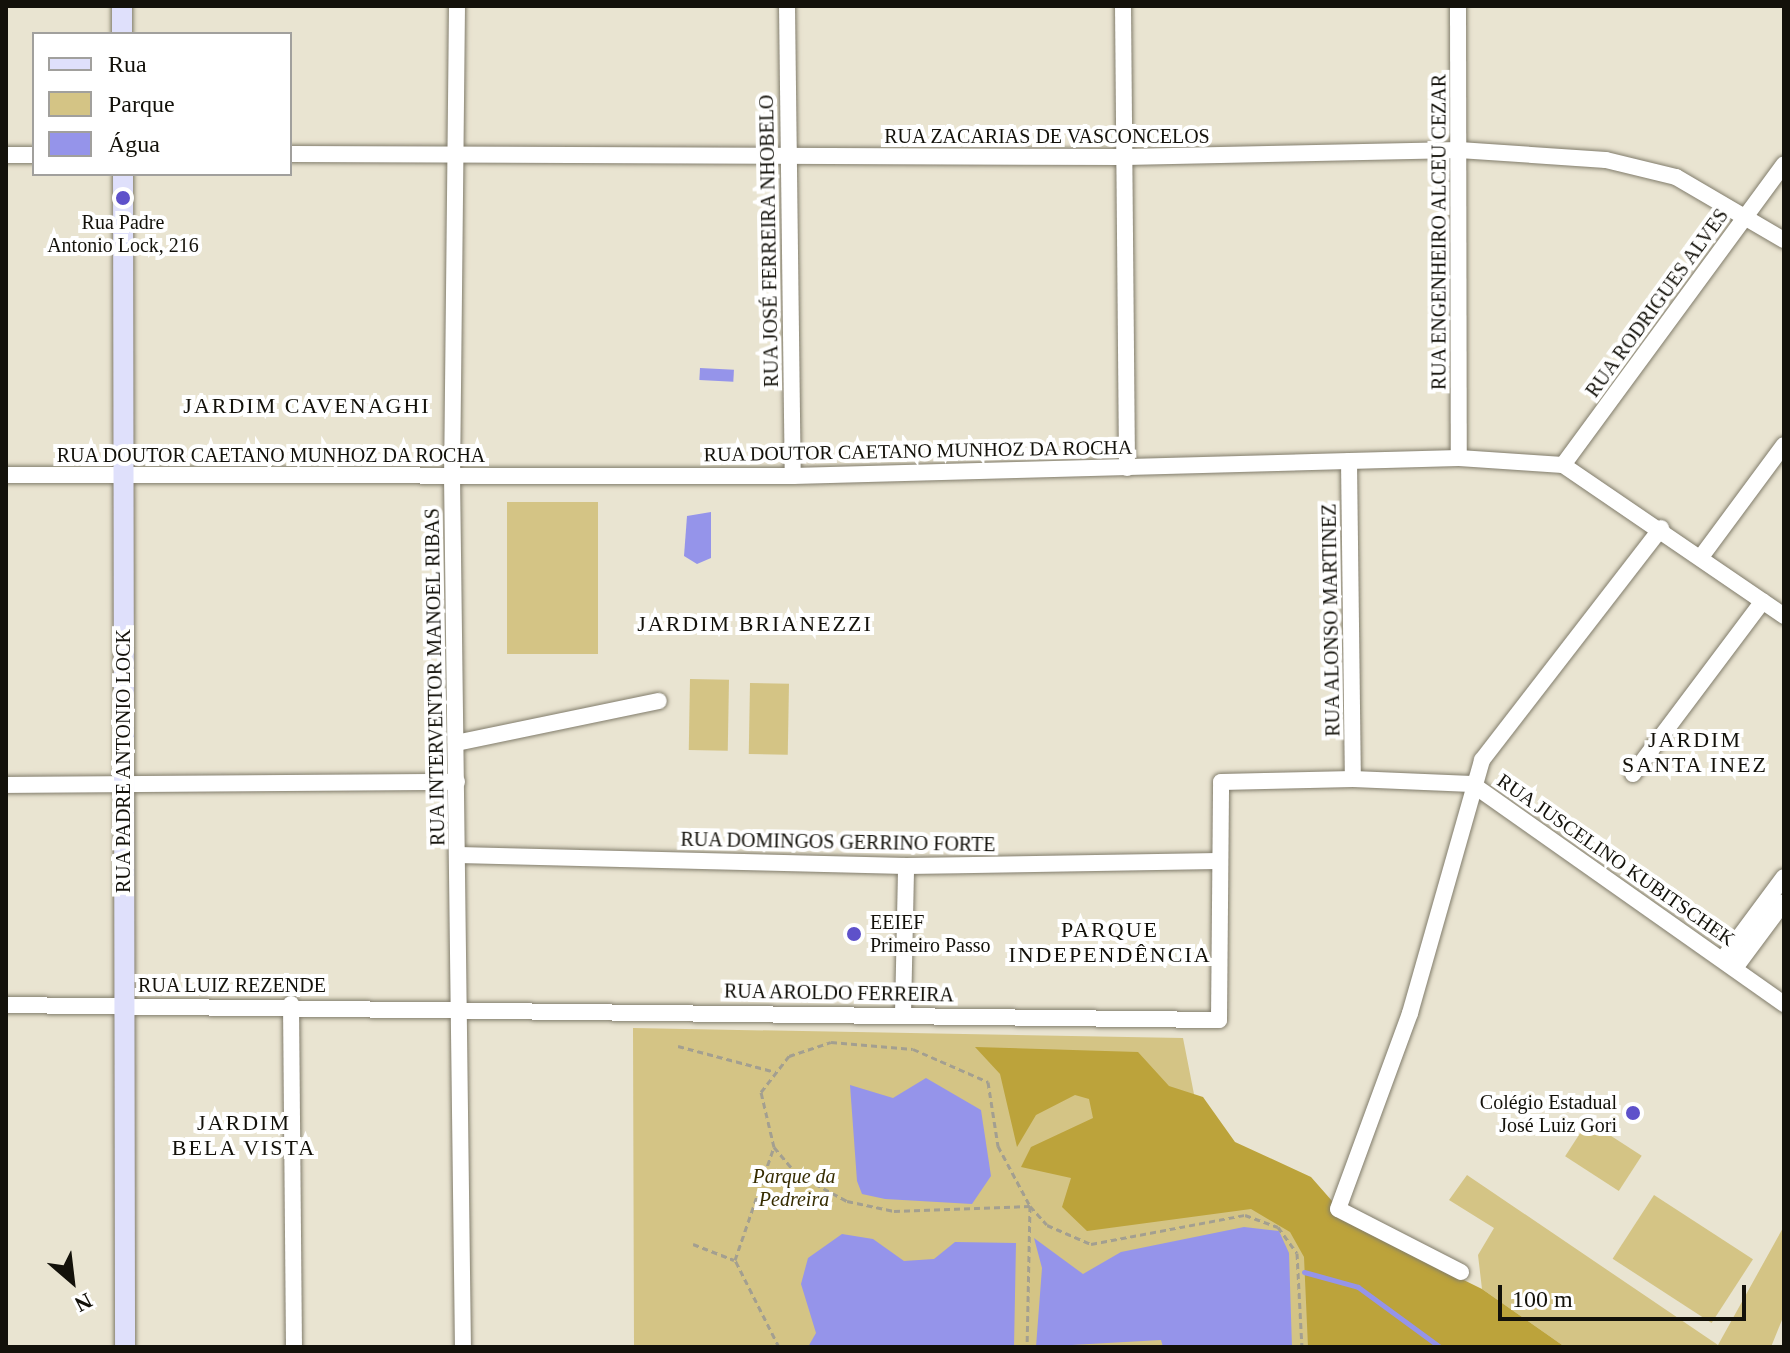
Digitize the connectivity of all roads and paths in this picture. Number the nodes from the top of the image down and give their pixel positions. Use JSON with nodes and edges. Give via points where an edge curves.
{"nodes":[{"id":1,"x":122,"y":6,"type":"edge"},
{"id":2,"x":457,"y":6,"type":"edge"},
{"id":3,"x":787,"y":6,"type":"edge"},
{"id":4,"x":1123,"y":6,"type":"edge"},
{"id":5,"x":1458,"y":6,"type":"edge"},
{"id":6,"x":122,"y":32,"type":"edge"},
{"id":7,"x":1459,"y":150,"type":"junction"},
{"id":8,"x":292,"y":154,"type":"edge"},
{"id":9,"x":457,"y":154,"type":"junction"},
{"id":10,"x":6,"y":155,"type":"edge"},
{"id":11,"x":32,"y":155,"type":"edge"},
{"id":12,"x":786,"y":156,"type":"junction"},
{"id":13,"x":1125,"y":157,"type":"junction"},
{"id":14,"x":1784,"y":164,"type":"edge"},
{"id":15,"x":123,"y":176,"type":"edge"},
{"id":16,"x":1747,"y":214,"type":"junction"},
{"id":17,"x":1784,"y":240,"type":"edge"},
{"id":18,"x":1784,"y":445,"type":"edge"},
{"id":19,"x":1459,"y":458,"type":"junction"},
{"id":20,"x":1349,"y":461,"type":"junction"},
{"id":21,"x":1563,"y":465,"type":"junction"},
{"id":22,"x":1127,"y":468,"type":"junction"},
{"id":23,"x":123,"y":474,"type":"junction"},
{"id":24,"x":6,"y":475,"type":"edge"},
{"id":25,"x":452,"y":475,"type":"junction"},
{"id":26,"x":793,"y":476,"type":"junction"},
{"id":27,"x":1661,"y":528,"type":"junction"},
{"id":28,"x":1701,"y":557,"type":"junction"},
{"id":29,"x":1763,"y":601,"type":"junction"},
{"id":30,"x":1784,"y":616,"type":"edge"},
{"id":31,"x":659,"y":701,"type":"dead end"},
{"id":32,"x":456,"y":743,"type":"junction"},
{"id":33,"x":1633,"y":774,"type":"dead end"},
{"id":34,"x":1353,"y":779,"type":"junction"},
{"id":35,"x":457,"y":782,"type":"junction"},
{"id":36,"x":1472,"y":784,"type":"junction"},
{"id":37,"x":6,"y":785,"type":"edge"},
{"id":38,"x":124,"y":785,"type":"junction"},
{"id":39,"x":458,"y":855,"type":"junction"},
{"id":40,"x":1218,"y":861,"type":"junction"},
{"id":41,"x":906,"y":866,"type":"junction"},
{"id":42,"x":1784,"y":877,"type":"edge"},
{"id":43,"x":1784,"y":902,"type":"edge"},
{"id":44,"x":1729,"y":964,"type":"junction"},
{"id":45,"x":291,"y":1004,"type":"junction"},
{"id":46,"x":1784,"y":1004,"type":"edge"},
{"id":47,"x":6,"y":1005,"type":"edge"},
{"id":48,"x":124,"y":1006,"type":"junction"},
{"id":49,"x":458,"y":1006,"type":"junction"},
{"id":50,"x":903,"y":1014,"type":"junction"},
{"id":51,"x":678,"y":1046,"type":"dead end"},
{"id":52,"x":776,"y":1072,"type":"junction"},
{"id":53,"x":774,"y":1147,"type":"junction"},
{"id":54,"x":1030,"y":1206,"type":"junction"},
{"id":55,"x":693,"y":1244,"type":"dead end"},
{"id":56,"x":735,"y":1260,"type":"junction"},
{"id":57,"x":1461,"y":1272,"type":"dead end"},
{"id":58,"x":125,"y":1347,"type":"edge"},
{"id":59,"x":294,"y":1347,"type":"edge"},
{"id":60,"x":463,"y":1347,"type":"edge"},
{"id":61,"x":779,"y":1347,"type":"edge"},
{"id":62,"x":1027,"y":1347,"type":"edge"},
{"id":63,"x":1302,"y":1347,"type":"edge"}],
"edges":[{"from":1,"to":6,"type":"main road"},
{"from":2,"to":9,"type":"street","name":"RUA INTERVENTOR MANOEL RIBAS"},
{"from":3,"to":12,"type":"street","name":"RUA JOSÉ FERREIRA NHOBELO"},
{"from":4,"to":13,"type":"street"},
{"from":5,"to":7,"type":"street","name":"RUA ENGENHEIRO ALCEU CEZAR"},
{"from":7,"to":13,"type":"street","name":"RUA ZACARIAS DE VASCONCELOS"},
{"from":7,"to":16,"type":"street","name":"RUA ZACARIAS DE VASCONCELOS","via":[[1606,160],[1676,177]]},
{"from":7,"to":19,"type":"street","name":"RUA ENGENHEIRO ALCEU CEZAR"},
{"from":8,"to":9,"type":"street","name":"RUA ZACARIAS DE VASCONCELOS"},
{"from":9,"to":12,"type":"street","name":"RUA ZACARIAS DE VASCONCELOS"},
{"from":9,"to":25,"type":"street","name":"RUA INTERVENTOR MANOEL RIBAS"},
{"from":10,"to":11,"type":"street"},
{"from":12,"to":13,"type":"street","name":"RUA ZACARIAS DE VASCONCELOS"},
{"from":12,"to":26,"type":"street","name":"RUA JOSÉ FERREIRA NHOBELO"},
{"from":13,"to":22,"type":"street"},
{"from":14,"to":16,"type":"street","name":"RUA RODRIGUES ALVES"},
{"from":15,"to":23,"type":"main road","name":"RUA PADRE ANTONIO LOCK"},
{"from":16,"to":17,"type":"street","name":"RUA ZACARIAS DE VASCONCELOS"},
{"from":16,"to":21,"type":"street","name":"RUA RODRIGUES ALVES"},
{"from":18,"to":28,"type":"street"},
{"from":19,"to":20,"type":"street","name":"RUA DOUTOR CAETANO MUNHOZ DA ROCHA"},
{"from":19,"to":21,"type":"street","name":"RUA DOUTOR CAETANO MUNHOZ DA ROCHA"},
{"from":20,"to":22,"type":"street","name":"RUA DOUTOR CAETANO MUNHOZ DA ROCHA"},
{"from":20,"to":34,"type":"street","name":"RUA ALONSO MARTINEZ"},
{"from":21,"to":27,"type":"street","name":"RUA DOUTOR CAETANO MUNHOZ DA ROCHA"},
{"from":22,"to":26,"type":"street","name":"RUA DOUTOR CAETANO MUNHOZ DA ROCHA"},
{"from":23,"to":24,"type":"street","name":"RUA DOUTOR CAETANO MUNHOZ DA ROCHA"},
{"from":23,"to":25,"type":"street","name":"RUA DOUTOR CAETANO MUNHOZ DA ROCHA"},
{"from":23,"to":38,"type":"main road","name":"RUA PADRE ANTONIO LOCK"},
{"from":25,"to":26,"type":"street","name":"RUA DOUTOR CAETANO MUNHOZ DA ROCHA"},
{"from":25,"to":32,"type":"street","name":"RUA INTERVENTOR MANOEL RIBAS"},
{"from":27,"to":28,"type":"street","name":"RUA DOUTOR CAETANO MUNHOZ DA ROCHA"},
{"from":27,"to":36,"type":"street","via":[[1482,760]]},
{"from":28,"to":29,"type":"street","name":"RUA DOUTOR CAETANO MUNHOZ DA ROCHA"},
{"from":29,"to":30,"type":"street","name":"RUA DOUTOR CAETANO MUNHOZ DA ROCHA"},
{"from":29,"to":33,"type":"street"},
{"from":31,"to":32,"type":"street"},
{"from":32,"to":35,"type":"street","name":"RUA INTERVENTOR MANOEL RIBAS"},
{"from":34,"to":36,"type":"street","name":"RUA JUSCELINO KUBITSCHEK"},
{"from":34,"to":40,"type":"street","name":"RUA JUSCELINO KUBITSCHEK","via":[[1221,782]]},
{"from":35,"to":38,"type":"street"},
{"from":35,"to":39,"type":"street","name":"RUA INTERVENTOR MANOEL RIBAS"},
{"from":36,"to":44,"type":"street","name":"RUA JUSCELINO KUBITSCHEK"},
{"from":36,"to":57,"type":"street","via":[[1410,1013],[1338,1209]]},
{"from":37,"to":38,"type":"street"},
{"from":38,"to":48,"type":"main road","name":"RUA PADRE ANTONIO LOCK"},
{"from":39,"to":41,"type":"street","name":"RUA DOMINGOS GERRINO FORTE"},
{"from":39,"to":49,"type":"street","name":"RUA INTERVENTOR MANOEL RIBAS"},
{"from":40,"to":41,"type":"street","name":"RUA DOMINGOS GERRINO FORTE"},
{"from":40,"to":50,"type":"street","name":"RUA AROLDO FERREIRA","via":[[1219,1020]]},
{"from":41,"to":50,"type":"street"},
{"from":42,"to":44,"type":"street"},
{"from":43,"to":44,"type":"street"},
{"from":44,"to":46,"type":"street","name":"RUA JUSCELINO KUBITSCHEK"},
{"from":45,"to":48,"type":"street","name":"RUA LUIZ REZENDE"},
{"from":45,"to":49,"type":"street","name":"RUA LUIZ REZENDE"},
{"from":45,"to":59,"type":"street"},
{"from":47,"to":48,"type":"street","name":"RUA LUIZ REZENDE"},
{"from":48,"to":58,"type":"main road","name":"RUA PADRE ANTONIO LOCK"},
{"from":49,"to":50,"type":"street","name":"RUA AROLDO FERREIRA"},
{"from":49,"to":60,"type":"street","name":"RUA INTERVENTOR MANOEL RIBAS"},
{"from":51,"to":52,"type":"path"},
{"from":52,"to":53,"type":"path","via":[[761,1092]]},
{"from":52,"to":54,"type":"path","via":[[789,1056],[831,1042],[913,1049],[963,1065],[988,1082],[998,1146]]},
{"from":53,"to":54,"type":"path","via":[[797,1174],[847,1201],[894,1211]]},
{"from":53,"to":56,"type":"path"},
{"from":54,"to":62,"type":"path"},
{"from":54,"to":63,"type":"path","via":[[1047,1225],[1091,1244],[1245,1215],[1278,1227],[1297,1253]]},
{"from":55,"to":56,"type":"path"},
{"from":56,"to":61,"type":"path"}]}
